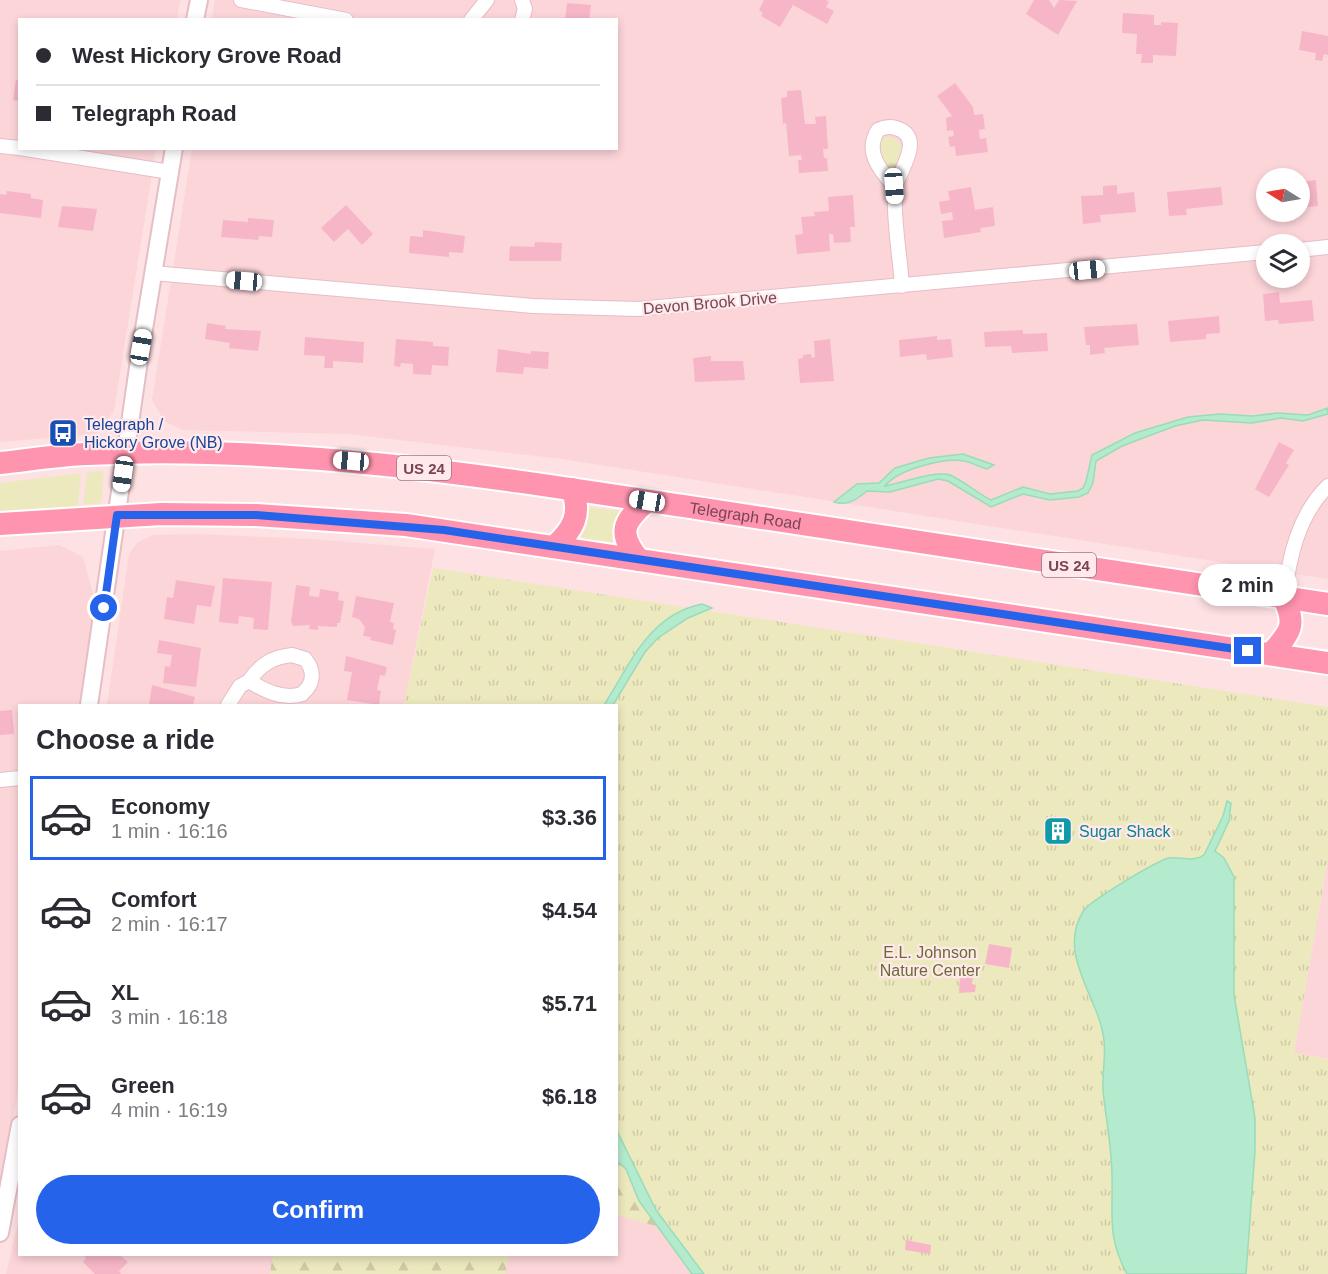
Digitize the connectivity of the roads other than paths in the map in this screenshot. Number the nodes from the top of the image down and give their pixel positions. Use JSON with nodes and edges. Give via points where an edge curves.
{"nodes":[{"id":1,"x":199,"y":0,"type":"edge"},
{"id":2,"x":241,"y":0,"type":"edge"},
{"id":3,"x":487,"y":0,"type":"edge"},
{"id":4,"x":522,"y":0,"type":"edge"},
{"id":5,"x":195,"y":18,"type":"edge"},
{"id":6,"x":336,"y":18,"type":"edge"},
{"id":7,"x":473,"y":18,"type":"edge"},
{"id":8,"x":523,"y":18,"type":"edge"},
{"id":9,"x":0,"y":146,"type":"edge"},
{"id":10,"x":18,"y":148,"type":"edge"},
{"id":11,"x":32,"y":150,"type":"edge"},
{"id":12,"x":174,"y":150,"type":"edge"},
{"id":13,"x":170,"y":172,"type":"junction"},
{"id":14,"x":894,"y":186,"type":"dead end"},
{"id":15,"x":1328,"y":247,"type":"edge"},
{"id":16,"x":1310,"y":249,"type":"edge"},
{"id":17,"x":1256,"y":253,"type":"edge"},
{"id":18,"x":153,"y":273,"type":"junction"},
{"id":19,"x":902,"y":286,"type":"junction"},
{"id":20,"x":126,"y":453,"type":"junction"},
{"id":21,"x":0,"y":463,"type":"edge"},
{"id":22,"x":1328,"y":486,"type":"edge"},
{"id":23,"x":572,"y":489,"type":"junction"},
{"id":24,"x":647,"y":501,"type":"junction"},
{"id":25,"x":117,"y":515,"type":"junction"},
{"id":26,"x":0,"y":524,"type":"edge"},
{"id":27,"x":554,"y":547,"type":"junction"},
{"id":28,"x":639,"y":560,"type":"junction"},
{"id":29,"x":1284,"y":598,"type":"junction"},
{"id":30,"x":1328,"y":604,"type":"edge"},
{"id":31,"x":1271,"y":654,"type":"junction"},
{"id":32,"x":1328,"y":663,"type":"edge"},
{"id":33,"x":249,"y":681,"type":"dead end"},
{"id":34,"x":89,"y":704,"type":"edge"},
{"id":35,"x":229,"y":704,"type":"edge"},
{"id":36,"x":18,"y":778,"type":"edge"},
{"id":37,"x":0,"y":780,"type":"edge"},
{"id":38,"x":18,"y":1136,"type":"edge"},
{"id":39,"x":0,"y":1233,"type":"edge"}],
"edges":[{"from":1,"to":5,"type":"street"},
{"from":2,"to":6,"type":"street"},
{"from":3,"to":7,"type":"street"},
{"from":4,"to":8,"type":"street"},
{"from":9,"to":10,"type":"street"},
{"from":11,"to":13,"type":"street"},
{"from":12,"to":13,"type":"street"},
{"from":13,"to":18,"type":"street"},
{"from":14,"to":19,"type":"street"},
{"from":15,"to":16,"type":"street"},
{"from":17,"to":19,"type":"street","name":"Devon Brook Drive"},
{"from":18,"to":19,"type":"street","name":"Devon Brook Drive","via":[[604,309],[669,308]]},
{"from":18,"to":20,"type":"street"},
{"from":20,"to":21,"type":"highway","number":"US 24"},
{"from":20,"to":23,"type":"highway","name":"Telegraph Road","number":"US 24","via":[[330,459]]},
{"from":20,"to":25,"type":"street"},
{"from":22,"to":29,"type":"street","via":[[1299,531],[1291,552]]},
{"from":23,"to":24,"type":"highway","name":"Telegraph Road","number":"US 24"},
{"from":23,"to":27,"type":"highway","via":[[576,499],[575,521],[571,531]]},
{"from":24,"to":28,"type":"highway","via":[[633,513],[626,527],[627,544]]},
{"from":24,"to":29,"type":"highway","name":"Telegraph Road","number":"US 24"},
{"from":25,"to":26,"type":"highway"},
{"from":25,"to":27,"type":"highway","via":[[330,519],[444,530]]},
{"from":25,"to":34,"type":"street"},
{"from":27,"to":28,"type":"highway"},
{"from":28,"to":31,"type":"highway"},
{"from":29,"to":30,"type":"highway","name":"Telegraph Road","number":"US 24"},
{"from":29,"to":31,"type":"highway","via":[[1292,614],[1290,630]]},
{"from":31,"to":32,"type":"highway"},
{"from":33,"to":35,"type":"street","via":[[240,686]]},
{"from":36,"to":37,"type":"street"},
{"from":38,"to":39,"type":"street"}]}
